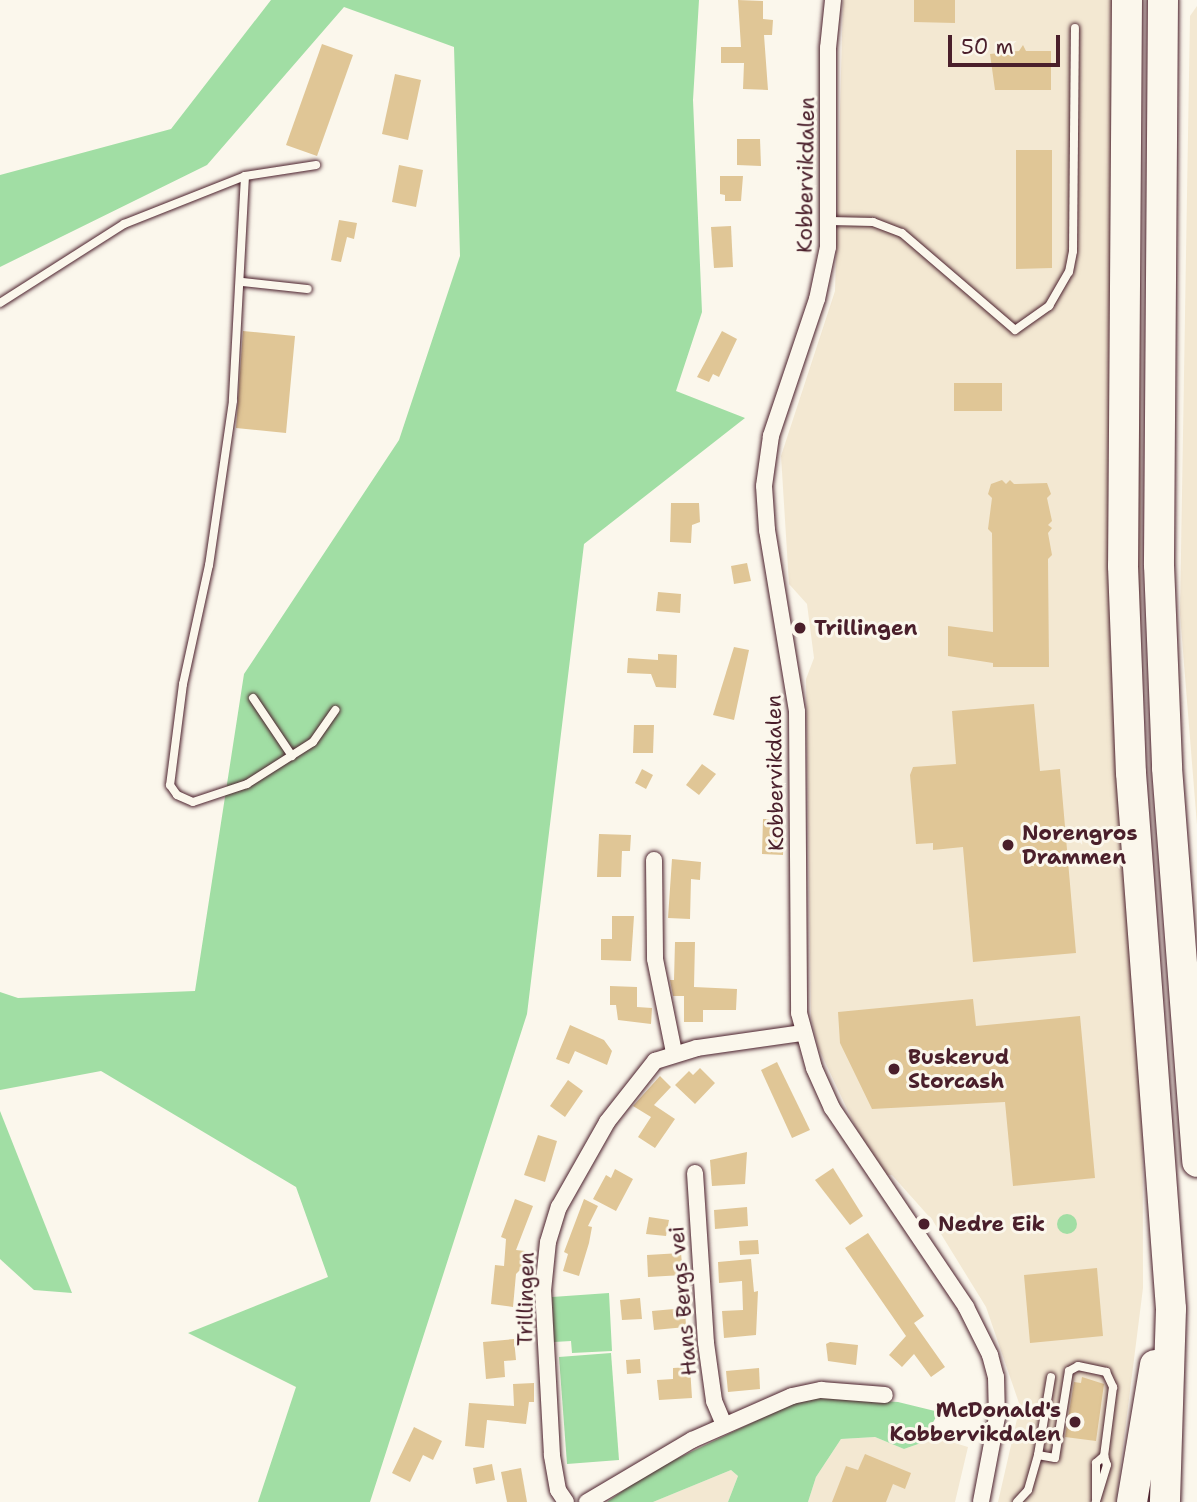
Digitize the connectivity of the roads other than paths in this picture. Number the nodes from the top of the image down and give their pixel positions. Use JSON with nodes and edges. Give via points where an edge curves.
{"nodes":[{"id":1,"x":833,"y":0,"type":"edge"},
{"id":2,"x":1127,"y":0,"type":"edge"},
{"id":3,"x":1164,"y":0,"type":"edge"},
{"id":4,"x":1173,"y":0,"type":"edge"},
{"id":5,"x":1075,"y":28,"type":"dead end"},
{"id":6,"x":1162,"y":71,"type":"junction"},
{"id":7,"x":316,"y":165,"type":"dead end"},
{"id":8,"x":246,"y":176,"type":"junction"},
{"id":9,"x":830,"y":221,"type":"junction"},
{"id":10,"x":242,"y":282,"type":"junction"},
{"id":11,"x":308,"y":289,"type":"dead end"},
{"id":12,"x":0,"y":303,"type":"edge"},
{"id":13,"x":253,"y":698,"type":"dead end"},
{"id":14,"x":335,"y":710,"type":"dead end"},
{"id":15,"x":292,"y":756,"type":"junction"},
{"id":16,"x":654,"y":860,"type":"dead end"},
{"id":17,"x":802,"y":1033,"type":"junction"},
{"id":18,"x":674,"y":1052,"type":"junction"},
{"id":19,"x":1197,"y":1162,"type":"edge"},
{"id":20,"x":695,"y":1173,"type":"dead end"},
{"id":21,"x":1165,"y":1221,"type":"junction"},
{"id":22,"x":1051,"y":1377,"type":"dead end"},
{"id":23,"x":885,"y":1395,"type":"dead end"},
{"id":24,"x":1061,"y":1414,"type":"junction"},
{"id":25,"x":723,"y":1424,"type":"junction"},
{"id":26,"x":1043,"y":1424,"type":"junction"},
{"id":27,"x":1038,"y":1455,"type":"junction"},
{"id":28,"x":1096,"y":1500,"type":"edge"},
{"id":29,"x":566,"y":1502,"type":"edge"},
{"id":30,"x":587,"y":1502,"type":"edge"},
{"id":31,"x":981,"y":1502,"type":"edge"},
{"id":32,"x":1017,"y":1502,"type":"edge"},
{"id":33,"x":1132,"y":1502,"type":"edge"},
{"id":34,"x":1165,"y":1502,"type":"edge"}],
"edges":[{"from":1,"to":9,"type":"street","name":"Kobbervikdalen","via":[[828,48]]},
{"from":2,"to":21,"type":"highway","via":[[1123,566],[1131,773]]},
{"from":3,"to":6,"type":"highway"},
{"from":4,"to":6,"type":"highway"},
{"from":5,"to":9,"type":"lane","via":[[1073,251],[1069,272],[1049,306],[1014,330],[902,233],[866,221]]},
{"from":6,"to":19,"type":"highway","via":[[1159,565],[1167,768]]},
{"from":7,"to":8,"type":"lane"},
{"from":8,"to":10,"type":"lane"},
{"from":8,"to":12,"type":"lane","via":[[124,224]]},
{"from":9,"to":17,"type":"street","name":"Kobbervikdalen","via":[[823,276],[771,436],[764,486],[797,712],[797,967]]},
{"from":10,"to":11,"type":"lane"},
{"from":10,"to":15,"type":"lane","via":[[220,501],[168,777],[177,795],[200,801],[247,784]]},
{"from":13,"to":15,"type":"lane"},
{"from":14,"to":15,"type":"lane","via":[[326,730]]},
{"from":16,"to":18,"type":"street","via":[[655,959]]},
{"from":17,"to":18,"type":"street","name":"Trillingen"},
{"from":17,"to":31,"type":"street","name":"Kobbervikdalen","via":[[832,1108],[966,1307],[990,1355],[996,1377],[997,1418]]},
{"from":18,"to":29,"type":"street","name":"Trillingen","via":[[646,1069],[601,1130],[559,1207],[548,1242],[543,1292],[552,1455],[558,1490]]},
{"from":20,"to":25,"type":"street","name":"Hans Bergs vei","via":[[706,1343],[714,1401]]},
{"from":21,"to":33,"type":"highway","via":[[1157,1350]]},
{"from":21,"to":34,"type":"highway","via":[[1171,1389]]},
{"from":22,"to":26,"type":"lane"},
{"from":23,"to":25,"type":"street","via":[[807,1391]]},
{"from":24,"to":26,"type":"lane"},
{"from":24,"to":27,"type":"lane","via":[[1055,1458]]},
{"from":24,"to":28,"type":"lane","via":[[1069,1371],[1078,1366],[1106,1372],[1113,1387],[1103,1488]]},
{"from":25,"to":30,"type":"street"},
{"from":26,"to":27,"type":"lane"},
{"from":27,"to":32,"type":"lane","via":[[1028,1490]]}]}
